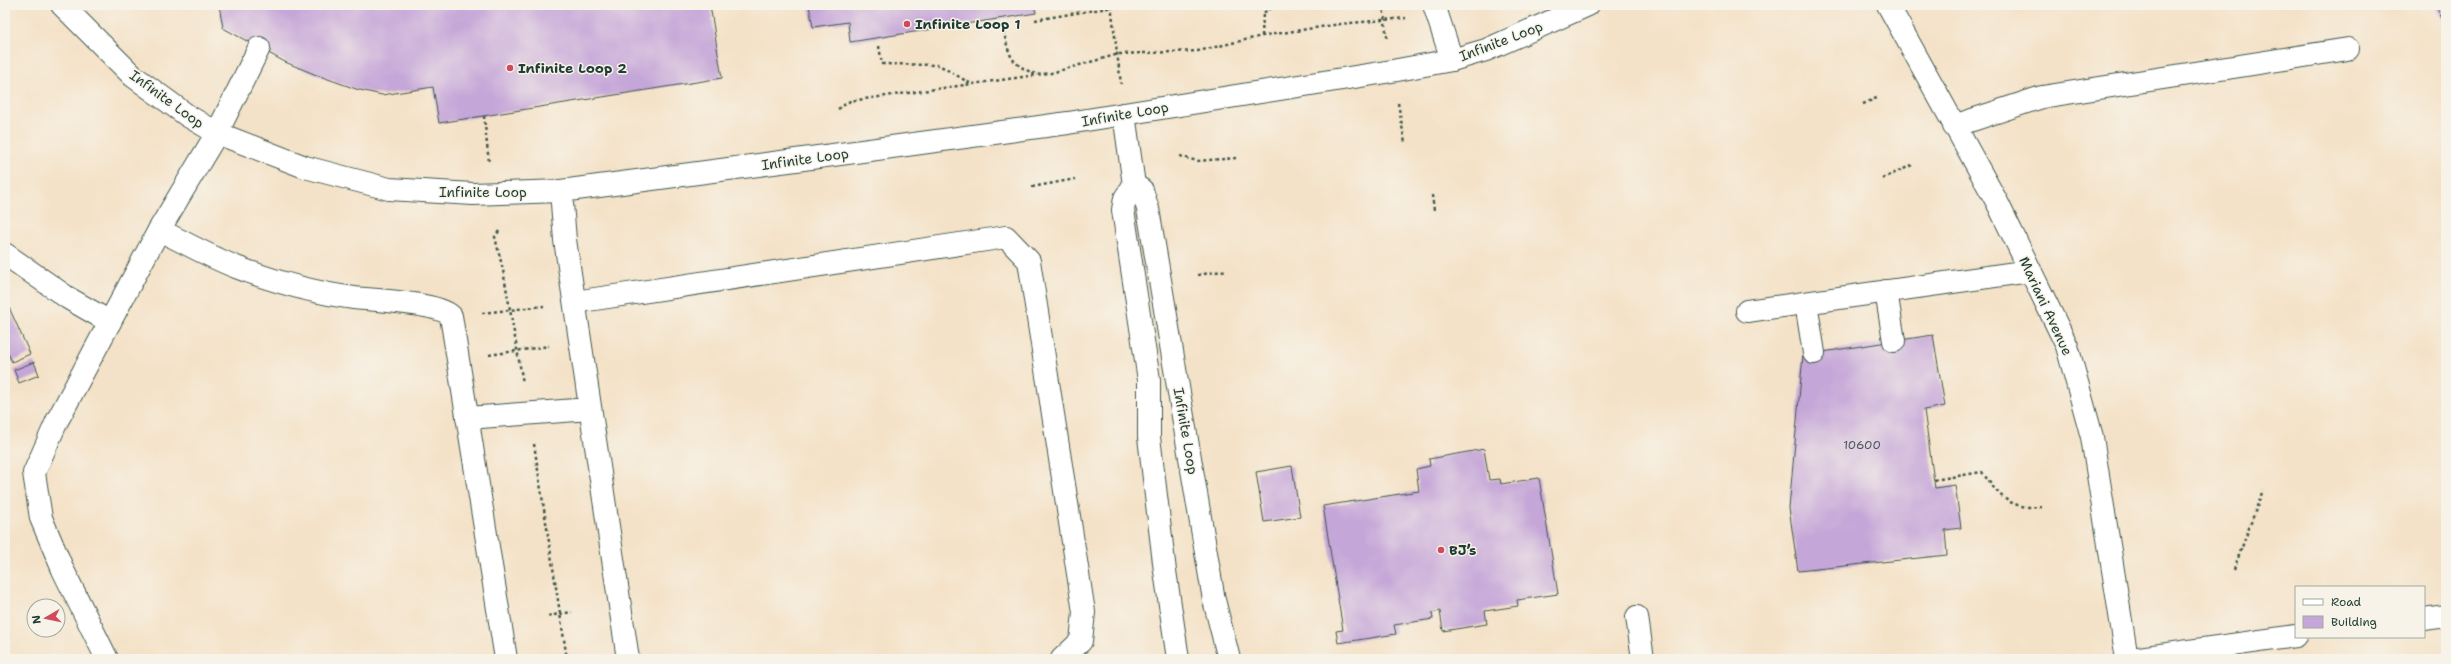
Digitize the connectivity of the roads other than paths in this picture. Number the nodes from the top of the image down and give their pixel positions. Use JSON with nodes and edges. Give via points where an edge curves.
{"nodes":[{"id":1,"x":62,"y":5,"type":"edge"},
{"id":2,"x":1434,"y":5,"type":"edge"},
{"id":3,"x":1588,"y":5,"type":"edge"},
{"id":4,"x":1888,"y":5,"type":"edge"},
{"id":5,"x":259,"y":48,"type":"dead end"},
{"id":6,"x":2348,"y":49,"type":"dead end"},
{"id":7,"x":1452,"y":60,"type":"junction"},
{"id":8,"x":1124,"y":114,"type":"junction"},
{"id":9,"x":1954,"y":126,"type":"junction"},
{"id":10,"x":217,"y":133,"type":"junction"},
{"id":11,"x":1134,"y":185,"type":"junction"},
{"id":12,"x":561,"y":192,"type":"junction"},
{"id":13,"x":159,"y":230,"type":"junction"},
{"id":14,"x":5,"y":254,"type":"edge"},
{"id":15,"x":2030,"y":271,"type":"junction"},
{"id":16,"x":1886,"y":291,"type":"junction"},
{"id":17,"x":575,"y":302,"type":"junction"},
{"id":18,"x":1806,"y":303,"type":"junction"},
{"id":19,"x":1747,"y":311,"type":"dead end"},
{"id":20,"x":110,"y":322,"type":"junction"},
{"id":21,"x":1894,"y":341,"type":"dead end"},
{"id":22,"x":1814,"y":354,"type":"dead end"},
{"id":23,"x":590,"y":409,"type":"junction"},
{"id":24,"x":467,"y":418,"type":"junction"},
{"id":25,"x":2446,"y":616,"type":"edge"},
{"id":26,"x":1638,"y":617,"type":"dead end"},
{"id":27,"x":2425,"y":619,"type":"edge"},
{"id":28,"x":2295,"y":636,"type":"edge"},
{"id":29,"x":107,"y":659,"type":"edge"},
{"id":30,"x":506,"y":659,"type":"edge"},
{"id":31,"x":628,"y":659,"type":"edge"},
{"id":32,"x":1062,"y":659,"type":"edge"},
{"id":33,"x":1178,"y":659,"type":"edge"},
{"id":34,"x":1229,"y":659,"type":"edge"},
{"id":35,"x":1644,"y":659,"type":"edge"},
{"id":36,"x":2128,"y":659,"type":"edge"},
{"id":37,"x":2132,"y":659,"type":"edge"}],
"edges":[{"from":1,"to":10,"type":"street","name":"Infinite Loop","via":[[133,76],[188,116]]},
{"from":2,"to":7,"type":"street"},
{"from":3,"to":7,"type":"street","name":"Infinite Loop","via":[[1486,50]]},
{"from":4,"to":9,"type":"street","name":"Mariani Avenue"},
{"from":5,"to":10,"type":"street"},
{"from":6,"to":9,"type":"street","via":[[2042,97]]},
{"from":7,"to":8,"type":"street","name":"Infinite Loop"},
{"from":8,"to":11,"type":"street"},
{"from":8,"to":12,"type":"street","name":"Infinite Loop"},
{"from":9,"to":15,"type":"street","name":"Mariani Avenue","via":[[1997,202]]},
{"from":10,"to":12,"type":"street","name":"Infinite Loop","via":[[305,167],[389,189],[473,194]]},
{"from":10,"to":13,"type":"street"},
{"from":11,"to":33,"type":"street","name":"Infinite Loop","via":[[1125,198],[1123,210],[1149,380],[1149,437]]},
{"from":11,"to":34,"type":"street","name":"Infinite Loop","via":[[1142,190],[1148,209],[1214,600]]},
{"from":12,"to":17,"type":"street","via":[[565,240]]},
{"from":13,"to":20,"type":"street"},
{"from":13,"to":24,"type":"street","via":[[235,267],[294,285],[349,297],[446,311],[451,316]]},
{"from":14,"to":20,"type":"street","via":[[68,298]]},
{"from":15,"to":16,"type":"street"},
{"from":15,"to":36,"type":"street","name":"Mariani Avenue","via":[[2066,346],[2092,437]]},
{"from":16,"to":18,"type":"street"},
{"from":16,"to":21,"type":"street"},
{"from":17,"to":23,"type":"street"},
{"from":17,"to":32,"type":"street","via":[[1006,237],[1029,261],[1084,612],[1081,641]]},
{"from":18,"to":19,"type":"street"},
{"from":18,"to":22,"type":"street"},
{"from":20,"to":29,"type":"street","via":[[51,434],[34,473],[41,518],[63,570]]},
{"from":23,"to":24,"type":"street"},
{"from":23,"to":31,"type":"street"},
{"from":24,"to":30,"type":"street"},
{"from":25,"to":27,"type":"street"},
{"from":26,"to":35,"type":"street"},
{"from":28,"to":37,"type":"street"}]}
